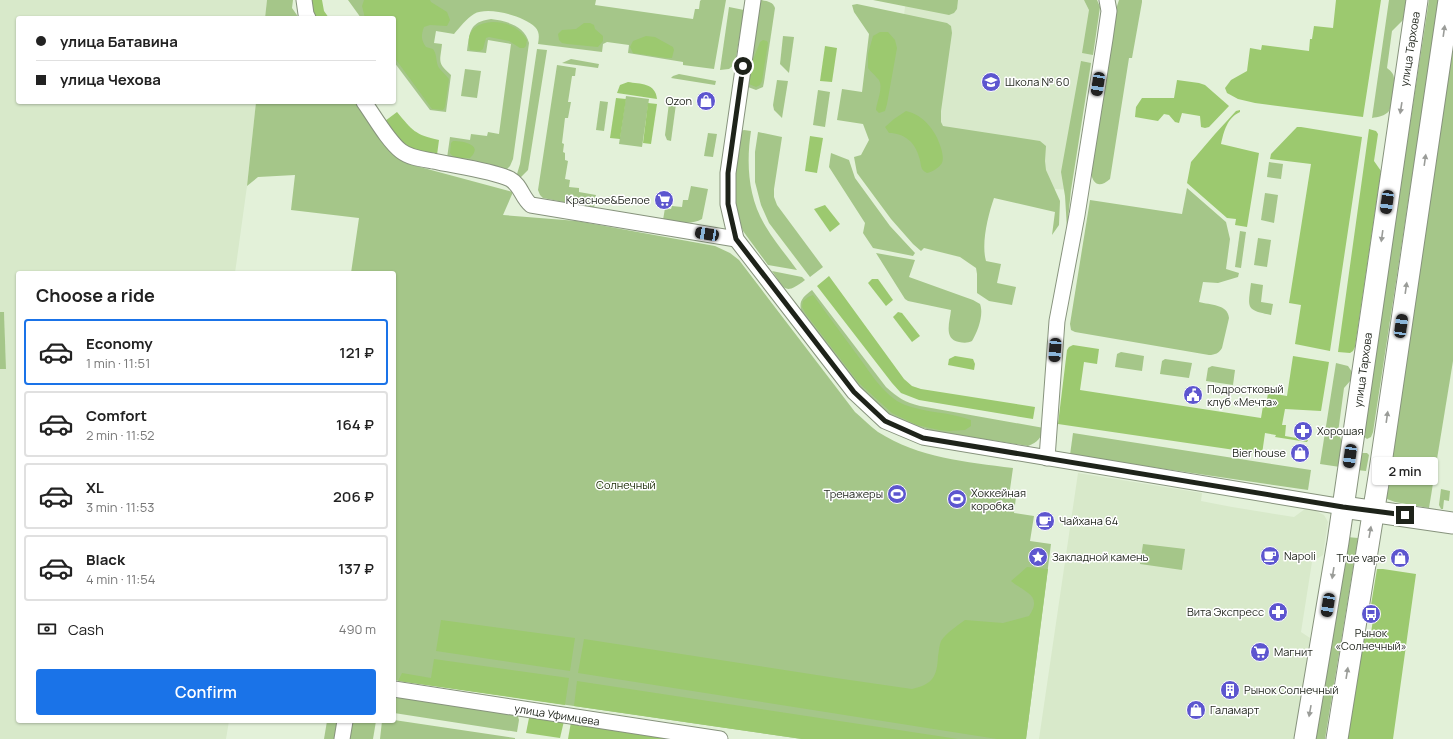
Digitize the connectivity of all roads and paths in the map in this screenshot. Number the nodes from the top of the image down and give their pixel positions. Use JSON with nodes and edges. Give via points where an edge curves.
{"nodes":[{"id":1,"x":304,"y":0,"type":"edge"},
{"id":2,"x":753,"y":0,"type":"edge"},
{"id":3,"x":1108,"y":0,"type":"edge"},
{"id":4,"x":1418,"y":0,"type":"edge"},
{"id":5,"x":1449,"y":0,"type":"edge"},
{"id":6,"x":307,"y":16,"type":"edge"},
{"id":7,"x":365,"y":104,"type":"edge"},
{"id":8,"x":736,"y":239,"type":"junction"},
{"id":9,"x":1351,"y":446,"type":"junction"},
{"id":10,"x":1382,"y":451,"type":"junction"},
{"id":11,"x":1047,"y":458,"type":"junction"},
{"id":12,"x":1343,"y":507,"type":"junction"},
{"id":13,"x":1373,"y":511,"type":"junction"},
{"id":14,"x":1453,"y":523,"type":"edge"},
{"id":15,"x":396,"y":689,"type":"edge"},
{"id":16,"x":345,"y":723,"type":"edge"},
{"id":17,"x":342,"y":739,"type":"edge"},
{"id":18,"x":720,"y":739,"type":"edge"},
{"id":19,"x":1305,"y":739,"type":"edge"},
{"id":20,"x":1337,"y":739,"type":"edge"}],
"edges":[{"from":1,"to":6,"type":"street"},
{"from":2,"to":8,"type":"street","via":[[728,173],[728,204]]},
{"from":3,"to":11,"type":"street","via":[[1109,11],[1078,215],[1057,321]]},
{"from":4,"to":9,"type":"main road","name":"улица Тархова","one_way":true},
{"from":10,"to":5,"type":"main road","one_way":true},
{"from":7,"to":8,"type":"street","via":[[401,151],[414,158],[486,172],[511,180],[518,185],[525,200],[531,205]]},
{"from":8,"to":11,"type":"street","via":[[854,392],[885,421],[923,438]]},
{"from":9,"to":10,"type":"main road"},
{"from":9,"to":12,"type":"main road","name":"улица Тархова"},
{"from":10,"to":13,"type":"main road"},
{"from":11,"to":12,"type":"street"},
{"from":12,"to":13,"type":"main road"},
{"from":12,"to":19,"type":"main road","name":"улица Тархова","one_way":true},
{"from":13,"to":14,"type":"main road"},
{"from":20,"to":13,"type":"main road","one_way":true},
{"from":15,"to":18,"type":"street","name":"улица Уфимцева"},
{"from":16,"to":17,"type":"street"}]}
